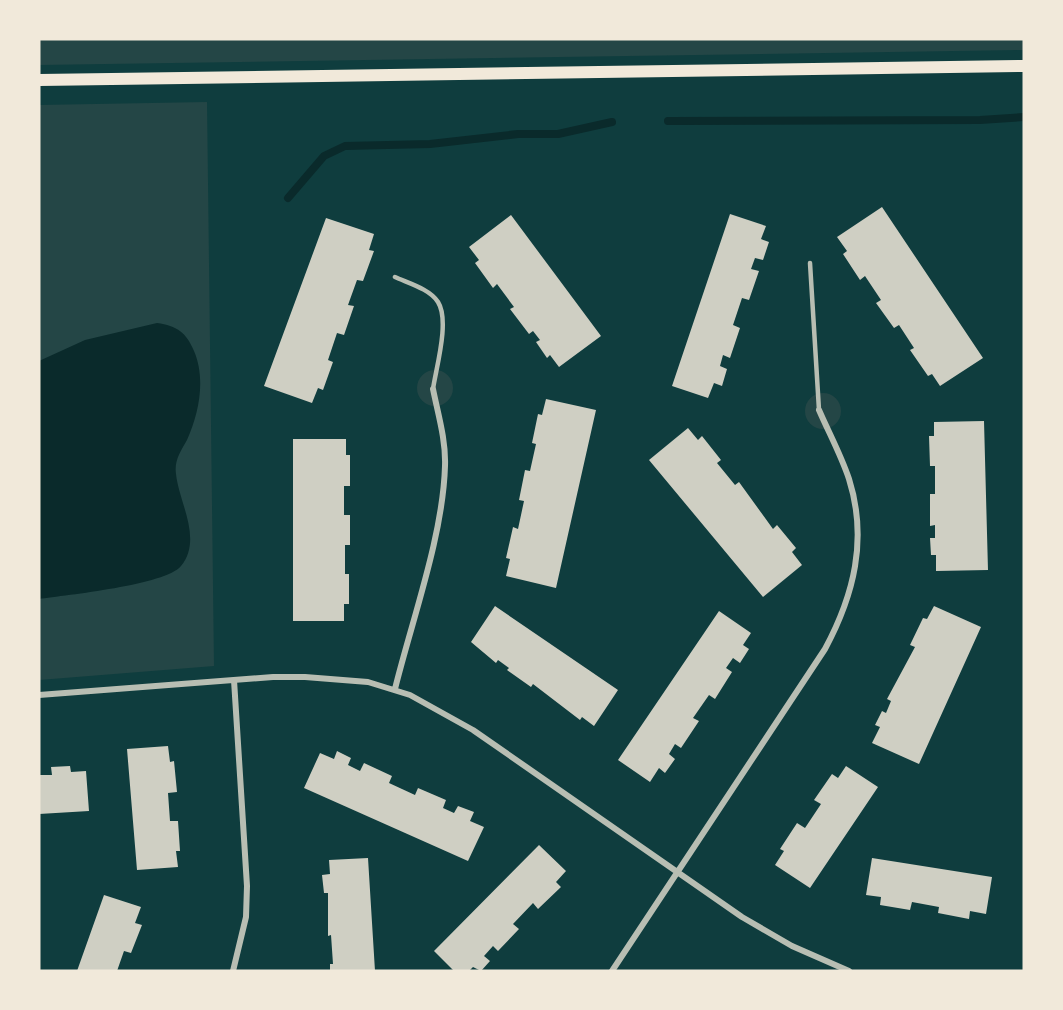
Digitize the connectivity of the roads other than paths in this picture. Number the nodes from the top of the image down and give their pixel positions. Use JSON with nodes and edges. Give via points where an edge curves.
{"nodes":[{"id":1,"x":1024,"y":66,"type":"edge"},
{"id":2,"x":39,"y":80,"type":"edge"},
{"id":3,"x":810,"y":263,"type":"dead end"},
{"id":4,"x":394,"y":277,"type":"dead end"},
{"id":5,"x":433,"y":389,"type":"joint"},
{"id":6,"x":819,"y":410,"type":"joint"},
{"id":7,"x":234,"y":680,"type":"junction"},
{"id":8,"x":394,"y":689,"type":"junction"},
{"id":9,"x":39,"y":695,"type":"edge"},
{"id":10,"x":678,"y":874,"type":"junction"},
{"id":11,"x":233,"y":971,"type":"edge"},
{"id":12,"x":612,"y":971,"type":"edge"},
{"id":13,"x":849,"y":971,"type":"edge"}],
"edges":[{"from":1,"to":2,"type":"main road"},
{"from":3,"to":6,"type":"lane"},
{"from":4,"to":5,"type":"lane","via":[[422,289],[438,302],[443,323]]},
{"from":5,"to":8,"type":"street","via":[[444,444],[441,500]]},
{"from":6,"to":10,"type":"street","via":[[849,479],[856,519],[857,554],[844,614]]},
{"from":7,"to":8,"type":"street","via":[[305,677],[368,682]]},
{"from":7,"to":9,"type":"street"},
{"from":7,"to":11,"type":"street","via":[[247,886],[246,917]]},
{"from":8,"to":10,"type":"street","via":[[473,729]]},
{"from":10,"to":12,"type":"street"},
{"from":10,"to":13,"type":"street","via":[[792,946]]}]}
